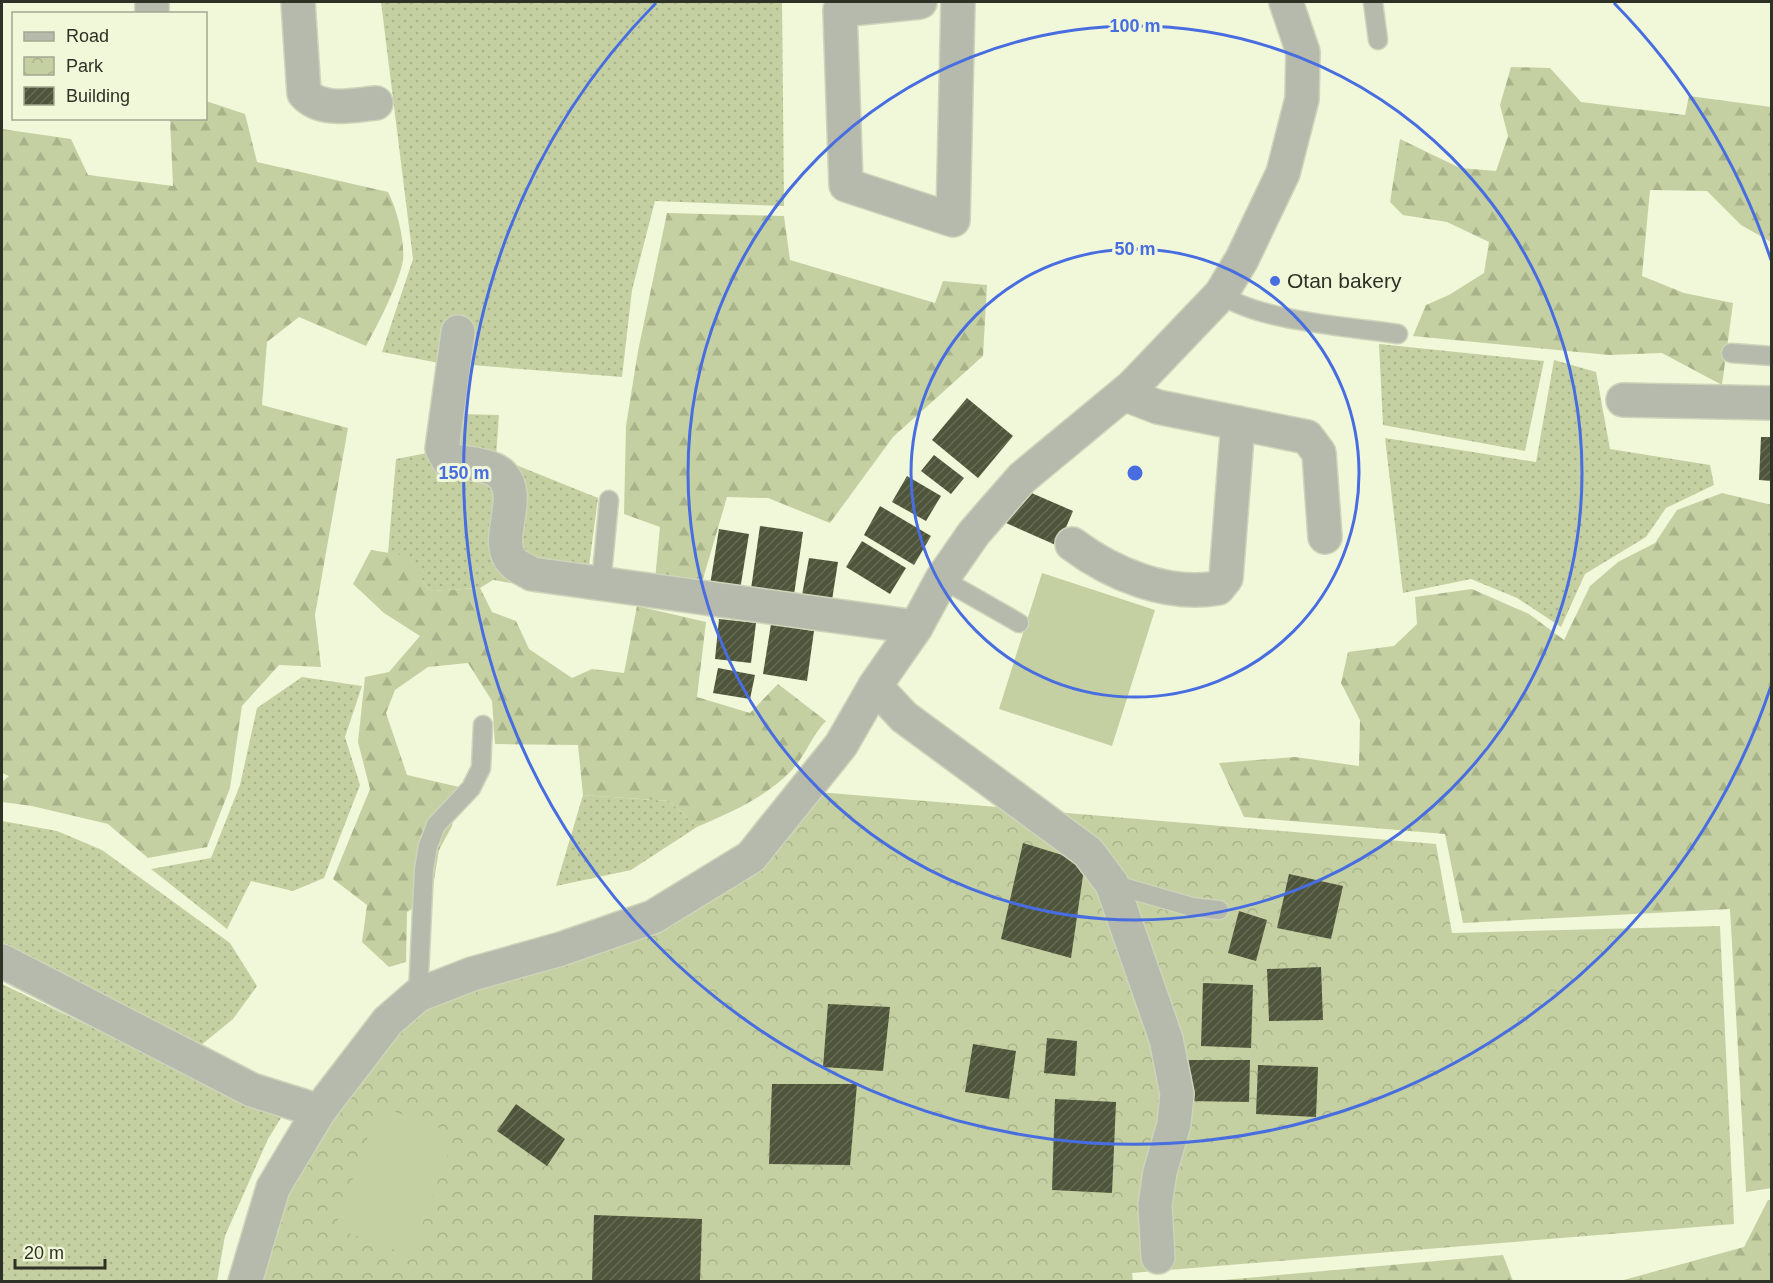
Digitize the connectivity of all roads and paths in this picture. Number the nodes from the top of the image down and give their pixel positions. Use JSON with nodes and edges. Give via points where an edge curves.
{"nodes":[{"id":1,"x":298,"y":2,"type":"edge"},
{"id":2,"x":920,"y":2,"type":"edge"},
{"id":3,"x":958,"y":2,"type":"edge"},
{"id":4,"x":1286,"y":2,"type":"edge"},
{"id":5,"x":1373,"y":2,"type":"edge"},
{"id":6,"x":1378,"y":40,"type":"dead end"},
{"id":7,"x":376,"y":103,"type":"dead end"},
{"id":8,"x":1221,"y":294,"type":"junction"},
{"id":9,"x":458,"y":332,"type":"dead end"},
{"id":10,"x":1398,"y":334,"type":"dead end"},
{"id":11,"x":1731,"y":353,"type":"dead end"},
{"id":12,"x":1772,"y":356,"type":"edge"},
{"id":13,"x":1133,"y":386,"type":"junction"},
{"id":14,"x":1623,"y":400,"type":"dead end"},
{"id":15,"x":1772,"y":403,"type":"edge"},
{"id":16,"x":1238,"y":423,"type":"junction"},
{"id":17,"x":609,"y":500,"type":"dead end"},
{"id":18,"x":1325,"y":537,"type":"dead end"},
{"id":19,"x":1072,"y":544,"type":"dead end"},
{"id":20,"x":942,"y":579,"type":"junction"},
{"id":21,"x":602,"y":584,"type":"junction"},
{"id":22,"x":1019,"y":623,"type":"dead end"},
{"id":23,"x":916,"y":627,"type":"junction"},
{"id":24,"x":875,"y":686,"type":"junction"},
{"id":25,"x":483,"y":725,"type":"dead end"},
{"id":26,"x":1112,"y":884,"type":"junction"},
{"id":27,"x":1219,"y":910,"type":"dead end"},
{"id":28,"x":2,"y":961,"type":"edge"},
{"id":29,"x":418,"y":995,"type":"junction"},
{"id":30,"x":319,"y":1111,"type":"junction"},
{"id":31,"x":1158,"y":1257,"type":"dead end"},
{"id":32,"x":245,"y":1281,"type":"edge"}],
"edges":[{"from":1,"to":7,"type":"street","via":[[304,93],[317,103],[331,106]]},
{"from":2,"to":3,"type":"street","via":[[840,10],[846,184],[953,220]]},
{"from":4,"to":8,"type":"street","via":[[1303,52],[1302,99],[1283,173]]},
{"from":5,"to":6,"type":"lane"},
{"from":8,"to":10,"type":"lane","via":[[1232,303],[1279,315]]},
{"from":8,"to":13,"type":"street"},
{"from":9,"to":21,"type":"street","via":[[442,448],[445,457],[502,474],[511,489],[506,550],[514,564],[532,574]]},
{"from":11,"to":12,"type":"lane"},
{"from":13,"to":16,"type":"street","via":[[1132,397],[1158,407]]},
{"from":13,"to":20,"type":"street","via":[[1022,478],[974,533]]},
{"from":14,"to":15,"type":"street"},
{"from":16,"to":18,"type":"street","via":[[1307,437],[1319,453]]},
{"from":16,"to":19,"type":"street","via":[[1226,578],[1218,588],[1202,591],[1159,586],[1094,560]]},
{"from":17,"to":21,"type":"lane"},
{"from":20,"to":22,"type":"lane"},
{"from":20,"to":23,"type":"street"},
{"from":21,"to":23,"type":"street"},
{"from":23,"to":24,"type":"street"},
{"from":24,"to":26,"type":"street","via":[[904,717],[1088,852]]},
{"from":24,"to":29,"type":"street","via":[[841,745],[751,857],[652,917]]},
{"from":25,"to":29,"type":"lane","via":[[481,768],[471,788],[436,825],[428,846]]},
{"from":26,"to":27,"type":"lane","via":[[1192,907]]},
{"from":26,"to":31,"type":"street","via":[[1166,1039],[1177,1094],[1155,1205]]},
{"from":28,"to":30,"type":"street","via":[[252,1090]]},
{"from":29,"to":30,"type":"street","via":[[388,1021]]},
{"from":30,"to":32,"type":"street","via":[[273,1188]]}]}
